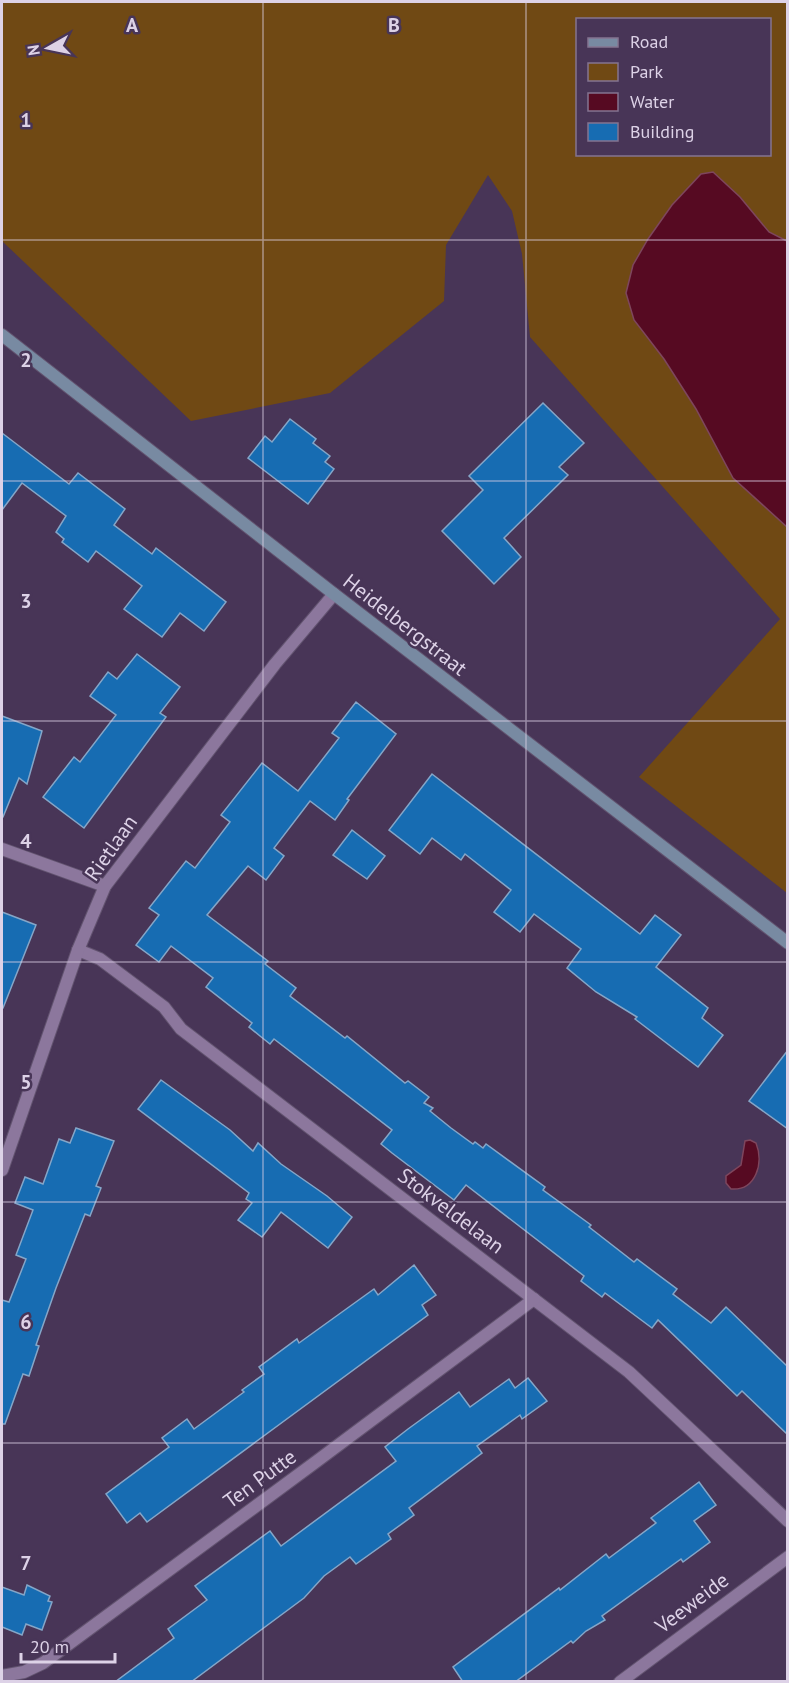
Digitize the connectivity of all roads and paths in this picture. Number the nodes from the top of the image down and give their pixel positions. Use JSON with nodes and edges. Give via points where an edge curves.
{"nodes":[{"id":1,"x":2,"y":335,"type":"edge"},
{"id":2,"x":334,"y":594,"type":"junction"},
{"id":3,"x":2,"y":849,"type":"edge"},
{"id":4,"x":105,"y":886,"type":"junction"},
{"id":5,"x":788,"y":943,"type":"edge"},
{"id":6,"x":78,"y":950,"type":"junction"},
{"id":7,"x":2,"y":1170,"type":"edge"},
{"id":8,"x":534,"y":1299,"type":"junction"},
{"id":9,"x":788,"y":1521,"type":"edge"},
{"id":10,"x":788,"y":1557,"type":"edge"},
{"id":11,"x":2,"y":1676,"type":"edge"},
{"id":12,"x":620,"y":1682,"type":"edge"}],
"edges":[{"from":1,"to":2,"type":"main road","name":"Heidelbergstraat"},
{"from":2,"to":4,"type":"street","name":"Rietlaan","via":[[275,664]]},
{"from":2,"to":5,"type":"main road","name":"Heidelbergstraat"},
{"from":3,"to":4,"type":"street"},
{"from":4,"to":6,"type":"street","name":"Rietlaan"},
{"from":6,"to":7,"type":"street","name":"Rietlaan"},
{"from":6,"to":8,"type":"street","name":"Stokveldelaan","via":[[100,959],[164,1007],[181,1029]]},
{"from":8,"to":9,"type":"street","name":"Stokveldelaan","via":[[629,1372]]},
{"from":8,"to":11,"type":"street","name":"Ten Putte","via":[[43,1663]]},
{"from":10,"to":12,"type":"street","name":"Veeweide"}]}
